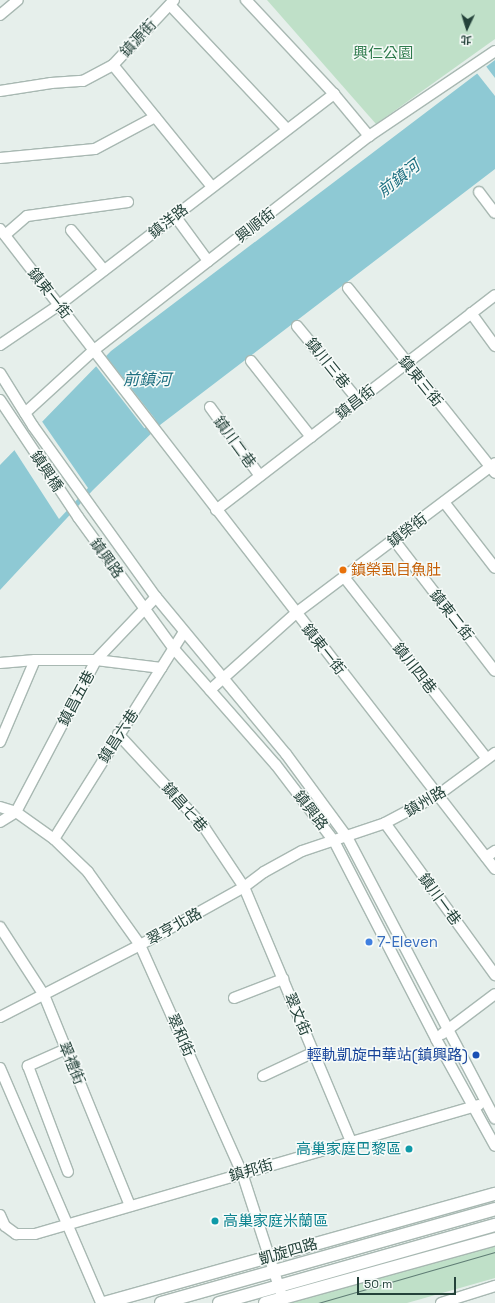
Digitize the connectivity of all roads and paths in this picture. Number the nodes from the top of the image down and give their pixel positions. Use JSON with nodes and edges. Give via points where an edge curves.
{"nodes":[{"id":1,"x":18,"y":0,"type":"edge"},
{"id":2,"x":246,"y":0,"type":"edge"},
{"id":3,"x":172,"y":2,"type":"edge"},
{"id":4,"x":0,"y":15,"type":"edge"},
{"id":5,"x":495,"y":51,"type":"edge"},
{"id":6,"x":113,"y":65,"type":"junction"},
{"id":7,"x":0,"y":91,"type":"edge"},
{"id":8,"x":334,"y":94,"type":"junction"},
{"id":9,"x":155,"y":117,"type":"junction"},
{"id":10,"x":287,"y":129,"type":"junction"},
{"id":11,"x":370,"y":136,"type":"junction"},
{"id":12,"x":0,"y":158,"type":"edge"},
{"id":13,"x":212,"y":187,"type":"junction"},
{"id":14,"x":479,"y":192,"type":"dead end"},
{"id":15,"x":128,"y":202,"type":"dead end"},
{"id":16,"x":495,"y":213,"type":"edge"},
{"id":17,"x":175,"y":216,"type":"junction"},
{"id":18,"x":71,"y":230,"type":"dead end"},
{"id":19,"x":2,"y":232,"type":"edge"},
{"id":20,"x":208,"y":261,"type":"junction"},
{"id":21,"x":104,"y":270,"type":"junction"},
{"id":22,"x":348,"y":288,"type":"dead end"},
{"id":23,"x":495,"y":295,"type":"edge"},
{"id":24,"x":60,"y":305,"type":"junction"},
{"id":25,"x":471,"y":313,"type":"junction"},
{"id":26,"x":298,"y":326,"type":"dead end"},
{"id":27,"x":0,"y":345,"type":"edge"},
{"id":28,"x":495,"y":346,"type":"edge"},
{"id":29,"x":97,"y":354,"type":"junction"},
{"id":30,"x":251,"y":361,"type":"dead end"},
{"id":31,"x":407,"y":363,"type":"junction"},
{"id":32,"x":0,"y":373,"type":"edge"},
{"id":33,"x":0,"y":400,"type":"edge"},
{"id":34,"x":358,"y":400,"type":"junction"},
{"id":35,"x":210,"y":407,"type":"dead end"},
{"id":36,"x":25,"y":413,"type":"junction"},
{"id":37,"x":311,"y":437,"type":"junction"},
{"id":38,"x":493,"y":468,"type":"edge"},
{"id":39,"x":260,"y":476,"type":"junction"},
{"id":40,"x":83,"y":498,"type":"joint"},
{"id":41,"x":444,"y":502,"type":"junction"},
{"id":42,"x":72,"y":509,"type":"joint"},
{"id":43,"x":216,"y":510,"type":"junction"},
{"id":44,"x":394,"y":540,"type":"junction"},
{"id":45,"x":495,"y":568,"type":"edge"},
{"id":46,"x":344,"y":578,"type":"junction"},
{"id":47,"x":156,"y":597,"type":"junction"},
{"id":48,"x":145,"y":610,"type":"junction"},
{"id":49,"x":296,"y":613,"type":"junction"},
{"id":50,"x":183,"y":633,"type":"junction"},
{"id":51,"x":174,"y":649,"type":"junction"},
{"id":52,"x":35,"y":660,"type":"junction"},
{"id":53,"x":96,"y":660,"type":"junction"},
{"id":54,"x":0,"y":663,"type":"edge"},
{"id":55,"x":162,"y":668,"type":"junction"},
{"id":56,"x":495,"y":671,"type":"edge"},
{"id":57,"x":221,"y":678,"type":"junction"},
{"id":58,"x":210,"y":690,"type":"junction"},
{"id":59,"x":118,"y":734,"type":"junction"},
{"id":60,"x":0,"y":742,"type":"edge"},
{"id":61,"x":491,"y":756,"type":"edge"},
{"id":62,"x":438,"y":795,"type":"junction"},
{"id":63,"x":0,"y":807,"type":"edge"},
{"id":64,"x":16,"y":812,"type":"junction"},
{"id":65,"x":0,"y":822,"type":"edge"},
{"id":66,"x":385,"y":823,"type":"junction"},
{"id":67,"x":348,"y":837,"type":"junction"},
{"id":68,"x":54,"y":839,"type":"junction"},
{"id":69,"x":334,"y":841,"type":"junction"},
{"id":70,"x":495,"y":851,"type":"edge"},
{"id":71,"x":486,"y":857,"type":"junction"},
{"id":72,"x":495,"y":869,"type":"edge"},
{"id":73,"x":244,"y":887,"type":"junction"},
{"id":74,"x":0,"y":928,"type":"edge"},
{"id":75,"x":140,"y":945,"type":"junction"},
{"id":76,"x":495,"y":975,"type":"edge"},
{"id":77,"x":283,"y":979,"type":"junction"},
{"id":78,"x":495,"y":994,"type":"edge"},
{"id":79,"x":44,"y":995,"type":"junction"},
{"id":80,"x":234,"y":998,"type":"dead end"},
{"id":81,"x":0,"y":1016,"type":"edge"},
{"id":82,"x":448,"y":1030,"type":"junction"},
{"id":83,"x":436,"y":1039,"type":"junction"},
{"id":84,"x":66,"y":1049,"type":"junction"},
{"id":85,"x":314,"y":1052,"type":"junction"},
{"id":86,"x":0,"y":1068,"type":"edge"},
{"id":87,"x":263,"y":1076,"type":"dead end"},
{"id":88,"x":486,"y":1103,"type":"junction"},
{"id":89,"x":473,"y":1107,"type":"junction"},
{"id":90,"x":495,"y":1119,"type":"edge"},
{"id":91,"x":351,"y":1141,"type":"junction"},
{"id":92,"x":495,"y":1146,"type":"edge"},
{"id":93,"x":68,"y":1172,"type":"dead end"},
{"id":94,"x":242,"y":1173,"type":"junction"},
{"id":95,"x":495,"y":1194,"type":"edge"},
{"id":96,"x":130,"y":1206,"type":"junction"},
{"id":97,"x":495,"y":1209,"type":"edge"},
{"id":98,"x":0,"y":1215,"type":"edge"},
{"id":99,"x":68,"y":1225,"type":"junction"},
{"id":100,"x":495,"y":1225,"type":"edge"},
{"id":101,"x":495,"y":1239,"type":"edge"},
{"id":102,"x":270,"y":1257,"type":"junction"},
{"id":103,"x":274,"y":1271,"type":"junction"},
{"id":104,"x":278,"y":1286,"type":"junction"},
{"id":105,"x":495,"y":1286,"type":"edge"},
{"id":106,"x":282,"y":1298,"type":"junction"},
{"id":107,"x":101,"y":1303,"type":"edge"},
{"id":108,"x":104,"y":1303,"type":"edge"},
{"id":109,"x":161,"y":1303,"type":"edge"},
{"id":110,"x":220,"y":1303,"type":"edge"},
{"id":111,"x":265,"y":1303,"type":"edge"},
{"id":112,"x":441,"y":1303,"type":"edge"}],
"edges":[{"from":1,"to":4,"type":"street"},
{"from":2,"to":8,"type":"street"},
{"from":3,"to":6,"type":"street","name":"鎮源街"},
{"from":3,"to":10,"type":"street","name":"鎮源街"},
{"from":5,"to":11,"type":"street","name":"興順街","via":[[478,66]]},
{"from":6,"to":7,"type":"street","via":[[84,81]]},
{"from":6,"to":9,"type":"street","name":"鎮源街"},
{"from":8,"to":10,"type":"street","name":"鎮洋路"},
{"from":8,"to":11,"type":"street"},
{"from":9,"to":12,"type":"street","via":[[95,149]]},
{"from":9,"to":13,"type":"street","name":"鎮源街"},
{"from":10,"to":13,"type":"street","name":"鎮洋路"},
{"from":11,"to":20,"type":"street","name":"興順街"},
{"from":13,"to":17,"type":"street","name":"鎮洋路"},
{"from":14,"to":16,"type":"street"},
{"from":15,"to":19,"type":"street","via":[[27,216]]},
{"from":17,"to":20,"type":"street"},
{"from":17,"to":21,"type":"street","name":"鎮洋路"},
{"from":18,"to":21,"type":"street"},
{"from":19,"to":24,"type":"street","name":"鎮東一街"},
{"from":20,"to":29,"type":"street","name":"興順街"},
{"from":21,"to":24,"type":"street","name":"鎮洋路"},
{"from":22,"to":31,"type":"street","name":"鎮東三街"},
{"from":23,"to":25,"type":"street","name":"鎮昌街"},
{"from":24,"to":27,"type":"street","name":"鎮洋路"},
{"from":24,"to":29,"type":"street","name":"鎮東一街"},
{"from":25,"to":28,"type":"street"},
{"from":25,"to":31,"type":"street","name":"鎮昌街"},
{"from":26,"to":34,"type":"street","name":"鎮川三巷"},
{"from":29,"to":36,"type":"street","name":"興順街"},
{"from":29,"to":43,"type":"street","name":"鎮東一街"},
{"from":30,"to":37,"type":"street"},
{"from":31,"to":34,"type":"street","name":"鎮昌街"},
{"from":31,"to":38,"type":"street","name":"鎮東三街"},
{"from":32,"to":36,"type":"street"},
{"from":33,"to":42,"type":"street","name":"鎮興橋"},
{"from":34,"to":37,"type":"street","name":"鎮昌街"},
{"from":35,"to":39,"type":"street","name":"鎮川二巷"},
{"from":36,"to":40,"type":"street","name":"鎮興橋"},
{"from":37,"to":39,"type":"street","name":"鎮昌街"},
{"from":38,"to":41,"type":"street","name":"鎮榮街"},
{"from":39,"to":43,"type":"street","name":"鎮昌街"},
{"from":40,"to":47,"type":"street","name":"鎮興路"},
{"from":41,"to":44,"type":"street","name":"鎮榮街"},
{"from":41,"to":45,"type":"street"},
{"from":42,"to":48,"type":"street","name":"鎮興路"},
{"from":43,"to":49,"type":"street","name":"鎮東一街"},
{"from":44,"to":46,"type":"street","name":"鎮榮街"},
{"from":44,"to":56,"type":"street","name":"鎮東二街"},
{"from":46,"to":49,"type":"street","name":"鎮榮街"},
{"from":46,"to":61,"type":"street","name":"鎮川四巷"},
{"from":47,"to":48,"type":"street","name":"鎮昌五巷"},
{"from":47,"to":50,"type":"street","name":"鎮興路"},
{"from":48,"to":51,"type":"street","name":"鎮興路"},
{"from":48,"to":53,"type":"street","name":"鎮昌五巷"},
{"from":49,"to":57,"type":"street","name":"鎮榮街"},
{"from":49,"to":62,"type":"street","name":"鎮東一街"},
{"from":50,"to":51,"type":"street","name":"鎮昌六巷"},
{"from":50,"to":57,"type":"street","name":"鎮興路"},
{"from":51,"to":55,"type":"street","name":"鎮昌六巷"},
{"from":51,"to":58,"type":"street","name":"鎮興路"},
{"from":52,"to":53,"type":"street"},
{"from":52,"to":54,"type":"street"},
{"from":52,"to":60,"type":"street"},
{"from":53,"to":55,"type":"street"},
{"from":53,"to":64,"type":"street","name":"鎮昌五巷"},
{"from":55,"to":59,"type":"street","name":"鎮昌六巷"},
{"from":57,"to":58,"type":"street","name":"鎮榮街"},
{"from":57,"to":67,"type":"street","name":"鎮興路","via":[[286,754]]},
{"from":58,"to":69,"type":"street","name":"鎮興路","via":[[276,764]]},
{"from":59,"to":68,"type":"street","name":"鎮昌六巷"},
{"from":59,"to":73,"type":"street","name":"鎮昌七巷","via":[[204,827]]},
{"from":61,"to":62,"type":"street","name":"鎮州路"},
{"from":62,"to":66,"type":"street","name":"鎮州路"},
{"from":62,"to":71,"type":"street","name":"鎮東一街"},
{"from":63,"to":64,"type":"street","name":"翠和街"},
{"from":64,"to":65,"type":"street"},
{"from":64,"to":68,"type":"street","name":"翠和街"},
{"from":66,"to":67,"type":"street","name":"鎮州路"},
{"from":66,"to":76,"type":"street","name":"鎮川一巷"},
{"from":67,"to":69,"type":"street","name":"翠亨北路"},
{"from":67,"to":82,"type":"street","name":"鎮興路"},
{"from":68,"to":75,"type":"street","name":"翠和街","via":[[88,872]]},
{"from":69,"to":73,"type":"street","name":"翠亨北路","via":[[302,851],[264,872]]},
{"from":69,"to":83,"type":"street","name":"鎮興路"},
{"from":70,"to":71,"type":"street"},
{"from":71,"to":72,"type":"street","name":"鎮東一街"},
{"from":73,"to":75,"type":"street","name":"翠亨北路"},
{"from":73,"to":77,"type":"street","name":"翠文街"},
{"from":74,"to":79,"type":"street","name":"翠禮街"},
{"from":75,"to":79,"type":"street","name":"翠亨北路"},
{"from":75,"to":94,"type":"street","name":"翠和街"},
{"from":77,"to":80,"type":"street"},
{"from":77,"to":85,"type":"street","name":"翠文街"},
{"from":78,"to":82,"type":"street"},
{"from":79,"to":81,"type":"street","name":"翠亨北路"},
{"from":79,"to":84,"type":"street","name":"翠禮街"},
{"from":82,"to":83,"type":"street"},
{"from":82,"to":88,"type":"street","name":"鎮興路"},
{"from":83,"to":89,"type":"street","name":"鎮興路"},
{"from":84,"to":93,"type":"street","via":[[28,1066]]},
{"from":84,"to":96,"type":"street","name":"翠禮街"},
{"from":85,"to":87,"type":"street"},
{"from":85,"to":91,"type":"street","name":"翠文街"},
{"from":86,"to":99,"type":"street"},
{"from":88,"to":89,"type":"street","name":"鎮邦街"},
{"from":88,"to":90,"type":"street","name":"鎮興路"},
{"from":89,"to":91,"type":"street","name":"鎮邦街"},
{"from":89,"to":92,"type":"street","name":"鎮興路"},
{"from":91,"to":94,"type":"street","name":"鎮邦街"},
{"from":94,"to":96,"type":"street","name":"鎮邦街"},
{"from":94,"to":102,"type":"street","name":"翠和街"},
{"from":95,"to":102,"type":"street","name":"凱旋四路"},
{"from":96,"to":99,"type":"street","name":"鎮邦街"},
{"from":97,"to":103,"type":"street","name":"凱旋四路"},
{"from":98,"to":99,"type":"street","name":"鎮邦街","via":[[5,1226],[16,1234],[35,1234]]},
{"from":99,"to":107,"type":"street"},
{"from":100,"to":104,"type":"street","name":"凱旋四路"},
{"from":101,"to":106,"type":"street"},
{"from":102,"to":103,"type":"street","name":"翠和街"},
{"from":102,"to":108,"type":"street","name":"凱旋四路"},
{"from":103,"to":104,"type":"street","name":"翠和街"},
{"from":103,"to":109,"type":"street","name":"凱旋四路"},
{"from":104,"to":106,"type":"street","name":"翠和街"},
{"from":104,"to":110,"type":"street","name":"凱旋四路"},
{"from":105,"to":112,"type":"street"},
{"from":106,"to":111,"type":"street"}]}
